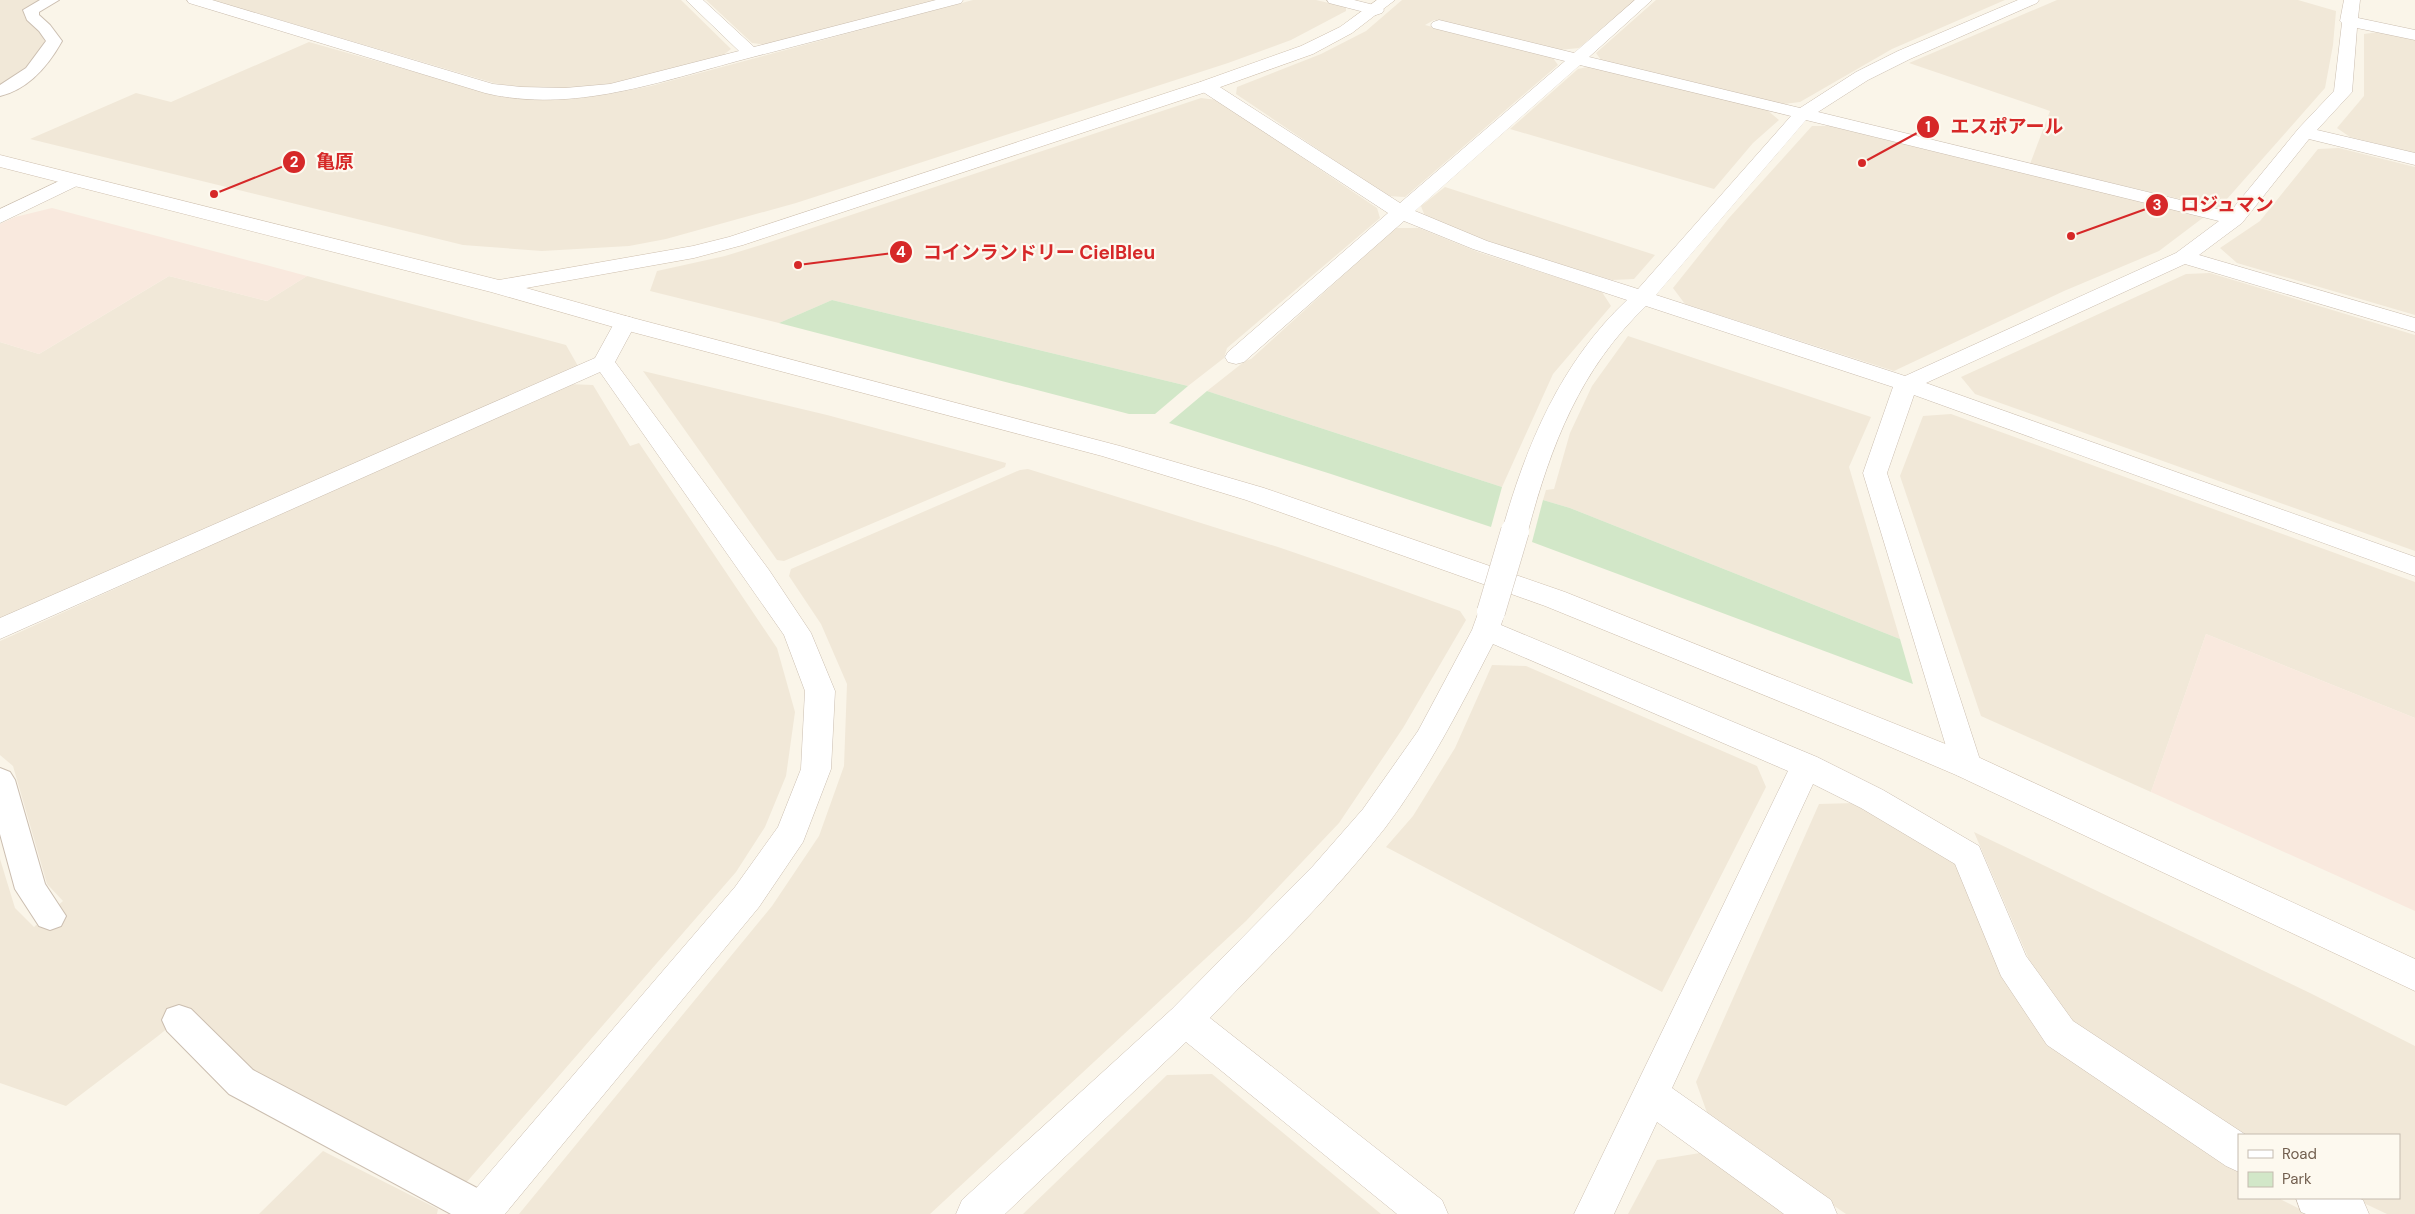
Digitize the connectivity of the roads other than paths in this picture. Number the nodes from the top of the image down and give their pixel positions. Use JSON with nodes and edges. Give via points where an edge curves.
{"nodes":[{"id":1,"x":52,"y":0,"type":"edge"},
{"id":2,"x":195,"y":0,"type":"edge"},
{"id":3,"x":694,"y":0,"type":"edge"},
{"id":4,"x":955,"y":0,"type":"edge"},
{"id":5,"x":1336,"y":0,"type":"edge"},
{"id":6,"x":1644,"y":0,"type":"edge"},
{"id":7,"x":2031,"y":0,"type":"edge"},
{"id":8,"x":1381,"y":5,"type":"edge"},
{"id":9,"x":2350,"y":10,"type":"edge"},
{"id":10,"x":1439,"y":25,"type":"dead end"},
{"id":11,"x":2415,"y":35,"type":"edge"},
{"id":12,"x":752,"y":54,"type":"junction"},
{"id":13,"x":1577,"y":58,"type":"junction"},
{"id":14,"x":1206,"y":86,"type":"junction"},
{"id":15,"x":0,"y":91,"type":"edge"},
{"id":16,"x":1802,"y":114,"type":"junction"},
{"id":17,"x":2305,"y":132,"type":"junction"},
{"id":18,"x":2415,"y":159,"type":"edge"},
{"id":19,"x":0,"y":161,"type":"edge"},
{"id":20,"x":74,"y":180,"type":"junction"},
{"id":21,"x":1400,"y":212,"type":"junction"},
{"id":22,"x":0,"y":217,"type":"edge"},
{"id":23,"x":2235,"y":219,"type":"junction"},
{"id":24,"x":2183,"y":256,"type":"junction"},
{"id":25,"x":499,"y":287,"type":"junction"},
{"id":26,"x":1642,"y":298,"type":"junction"},
{"id":27,"x":626,"y":323,"type":"junction"},
{"id":28,"x":2415,"y":325,"type":"edge"},
{"id":29,"x":1236,"y":357,"type":"dead end"},
{"id":30,"x":604,"y":362,"type":"junction"},
{"id":31,"x":1906,"y":384,"type":"junction"},
{"id":32,"x":2415,"y":567,"type":"edge"},
{"id":33,"x":1489,"y":621,"type":"junction"},
{"id":34,"x":0,"y":629,"type":"edge"},
{"id":35,"x":1806,"y":766,"type":"junction"},
{"id":36,"x":1967,"y":766,"type":"junction"},
{"id":37,"x":0,"y":780,"type":"edge"},
{"id":38,"x":50,"y":916,"type":"dead end"},
{"id":39,"x":2415,"y":976,"type":"edge"},
{"id":40,"x":179,"y":1020,"type":"dead end"},
{"id":41,"x":1185,"y":1020,"type":"junction"},
{"id":42,"x":1650,"y":1094,"type":"junction"},
{"id":43,"x":2238,"y":1152,"type":"edge"},
{"id":44,"x":2317,"y":1199,"type":"edge"},
{"id":45,"x":482,"y":1213,"type":"edge"},
{"id":46,"x":976,"y":1214,"type":"edge"},
{"id":47,"x":1428,"y":1214,"type":"edge"},
{"id":48,"x":1594,"y":1214,"type":"edge"},
{"id":49,"x":1818,"y":1214,"type":"edge"},
{"id":50,"x":2349,"y":1214,"type":"edge"}],
"edges":[{"from":1,"to":15,"type":"lane","via":[[31,10],[32,17],[54,41],[42,64]]},
{"from":2,"to":12,"type":"street","via":[[491,89],[514,93],[555,95],[610,90]]},
{"from":3,"to":12,"type":"street"},
{"from":4,"to":12,"type":"street"},
{"from":5,"to":8,"type":"street"},
{"from":6,"to":13,"type":"street"},
{"from":7,"to":16,"type":"street","via":[[1904,55],[1862,76]]},
{"from":8,"to":14,"type":"street","via":[[1346,30],[1307,50]]},
{"from":9,"to":11,"type":"street"},
{"from":9,"to":17,"type":"street","via":[[2343,92]]},
{"from":10,"to":13,"type":"street"},
{"from":13,"to":16,"type":"street"},
{"from":13,"to":21,"type":"street"},
{"from":14,"to":21,"type":"street"},
{"from":14,"to":25,"type":"street","via":[[736,241],[676,256]]},
{"from":16,"to":23,"type":"street"},
{"from":16,"to":26,"type":"street"},
{"from":17,"to":18,"type":"street"},
{"from":17,"to":23,"type":"street"},
{"from":19,"to":20,"type":"street"},
{"from":20,"to":22,"type":"street"},
{"from":20,"to":25,"type":"street"},
{"from":21,"to":26,"type":"street","via":[[1480,245]]},
{"from":21,"to":29,"type":"street"},
{"from":23,"to":24,"type":"street"},
{"from":24,"to":28,"type":"street"},
{"from":24,"to":31,"type":"street"},
{"from":25,"to":27,"type":"street"},
{"from":26,"to":31,"type":"street"},
{"from":26,"to":33,"type":"street","bridge":true,"via":[[1625,312],[1571,383],[1526,489]]},
{"from":27,"to":30,"type":"street"},
{"from":27,"to":36,"type":"street","via":[[1112,451],[1255,494],[1556,599]]},
{"from":30,"to":34,"type":"street"},
{"from":30,"to":45,"type":"street","via":[[796,633],[820,691],[816,769],[792,833],[747,897]]},
{"from":31,"to":32,"type":"street"},
{"from":31,"to":36,"type":"street","via":[[1875,473]]},
{"from":33,"to":35,"type":"street"},
{"from":33,"to":41,"type":"street","via":[[1428,739],[1374,818],[1325,876]]},
{"from":35,"to":42,"type":"street"},
{"from":35,"to":43,"type":"street","via":[[1872,799],[1968,855],[2013,965],[2060,1033]]},
{"from":36,"to":39,"type":"street"},
{"from":37,"to":38,"type":"lane","via":[[31,889]]},
{"from":40,"to":45,"type":"lane","via":[[241,1082]]},
{"from":41,"to":46,"type":"street"},
{"from":41,"to":47,"type":"street"},
{"from":42,"to":48,"type":"street"},
{"from":42,"to":49,"type":"street"},
{"from":44,"to":50,"type":"street"}]}
